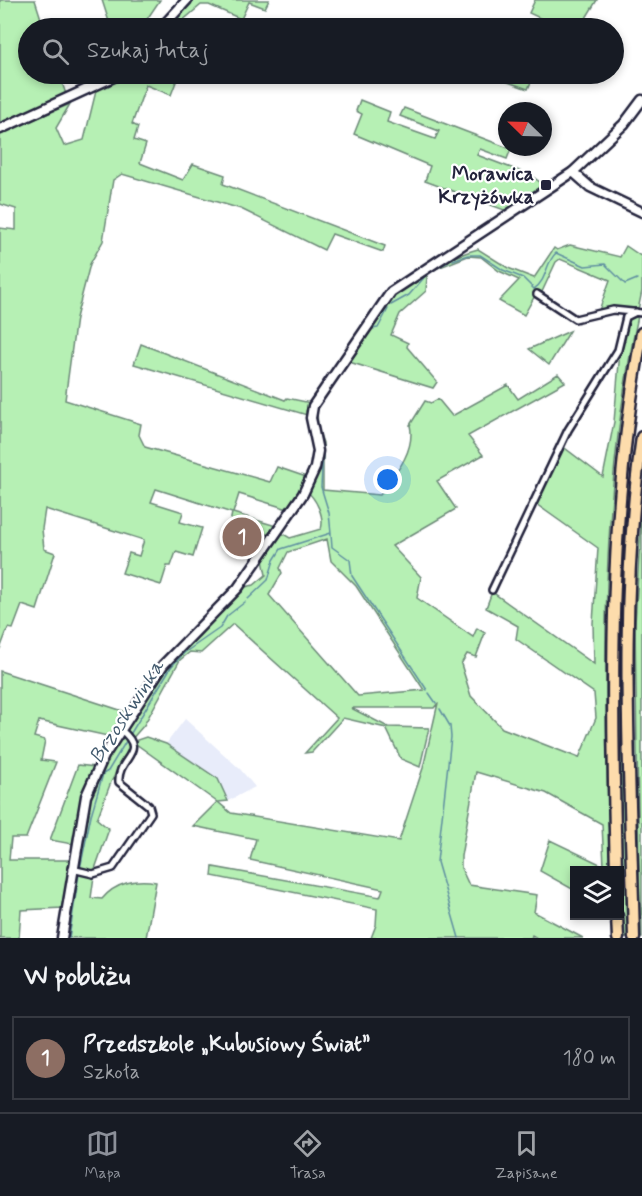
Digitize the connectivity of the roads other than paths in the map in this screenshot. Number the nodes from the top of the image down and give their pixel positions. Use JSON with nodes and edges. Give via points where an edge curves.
{"nodes":[{"id":1,"x":187,"y":0,"type":"edge"},
{"id":2,"x":170,"y":18,"type":"edge"},
{"id":3,"x":98,"y":84,"type":"edge"},
{"id":4,"x":642,"y":100,"type":"edge"},
{"id":5,"x":0,"y":129,"type":"edge"},
{"id":6,"x":573,"y":172,"type":"junction"},
{"id":7,"x":642,"y":212,"type":"edge"},
{"id":8,"x":537,"y":294,"type":"dead end"},
{"id":9,"x":639,"y":312,"type":"edge"},
{"id":10,"x":642,"y":333,"type":"edge"},
{"id":11,"x":642,"y":437,"type":"edge"},
{"id":12,"x":492,"y":590,"type":"dead end"},
{"id":13,"x":126,"y":734,"type":"junction"},
{"id":14,"x":616,"y":866,"type":"edge"},
{"id":15,"x":75,"y":870,"type":"junction"},
{"id":16,"x":617,"y":920,"type":"edge"},
{"id":17,"x":62,"y":938,"type":"edge"},
{"id":18,"x":618,"y":938,"type":"edge"},
{"id":19,"x":634,"y":938,"type":"edge"}],
"edges":[{"from":1,"to":2,"type":"street"},
{"from":3,"to":5,"type":"street"},
{"from":4,"to":6,"type":"street","via":[[624,124]]},
{"from":6,"to":7,"type":"street","via":[[590,187]]},
{"from":6,"to":13,"type":"street","via":[[392,292],[312,406],[318,451],[303,494],[238,588],[163,665]]},
{"from":8,"to":9,"type":"street","via":[[575,320],[613,310]]},
{"from":9,"to":12,"type":"street","via":[[626,317],[618,350],[568,430]]},
{"from":10,"to":14,"type":"highway","via":[[622,465],[614,574]]},
{"from":11,"to":19,"type":"highway","via":[[628,626]]},
{"from":13,"to":15,"type":"street","via":[[104,756],[86,796]]},
{"from":13,"to":15,"type":"street","via":[[133,750],[119,782],[149,806],[151,813],[113,868],[93,874]]},
{"from":15,"to":17,"type":"street"},
{"from":16,"to":18,"type":"highway"}]}
